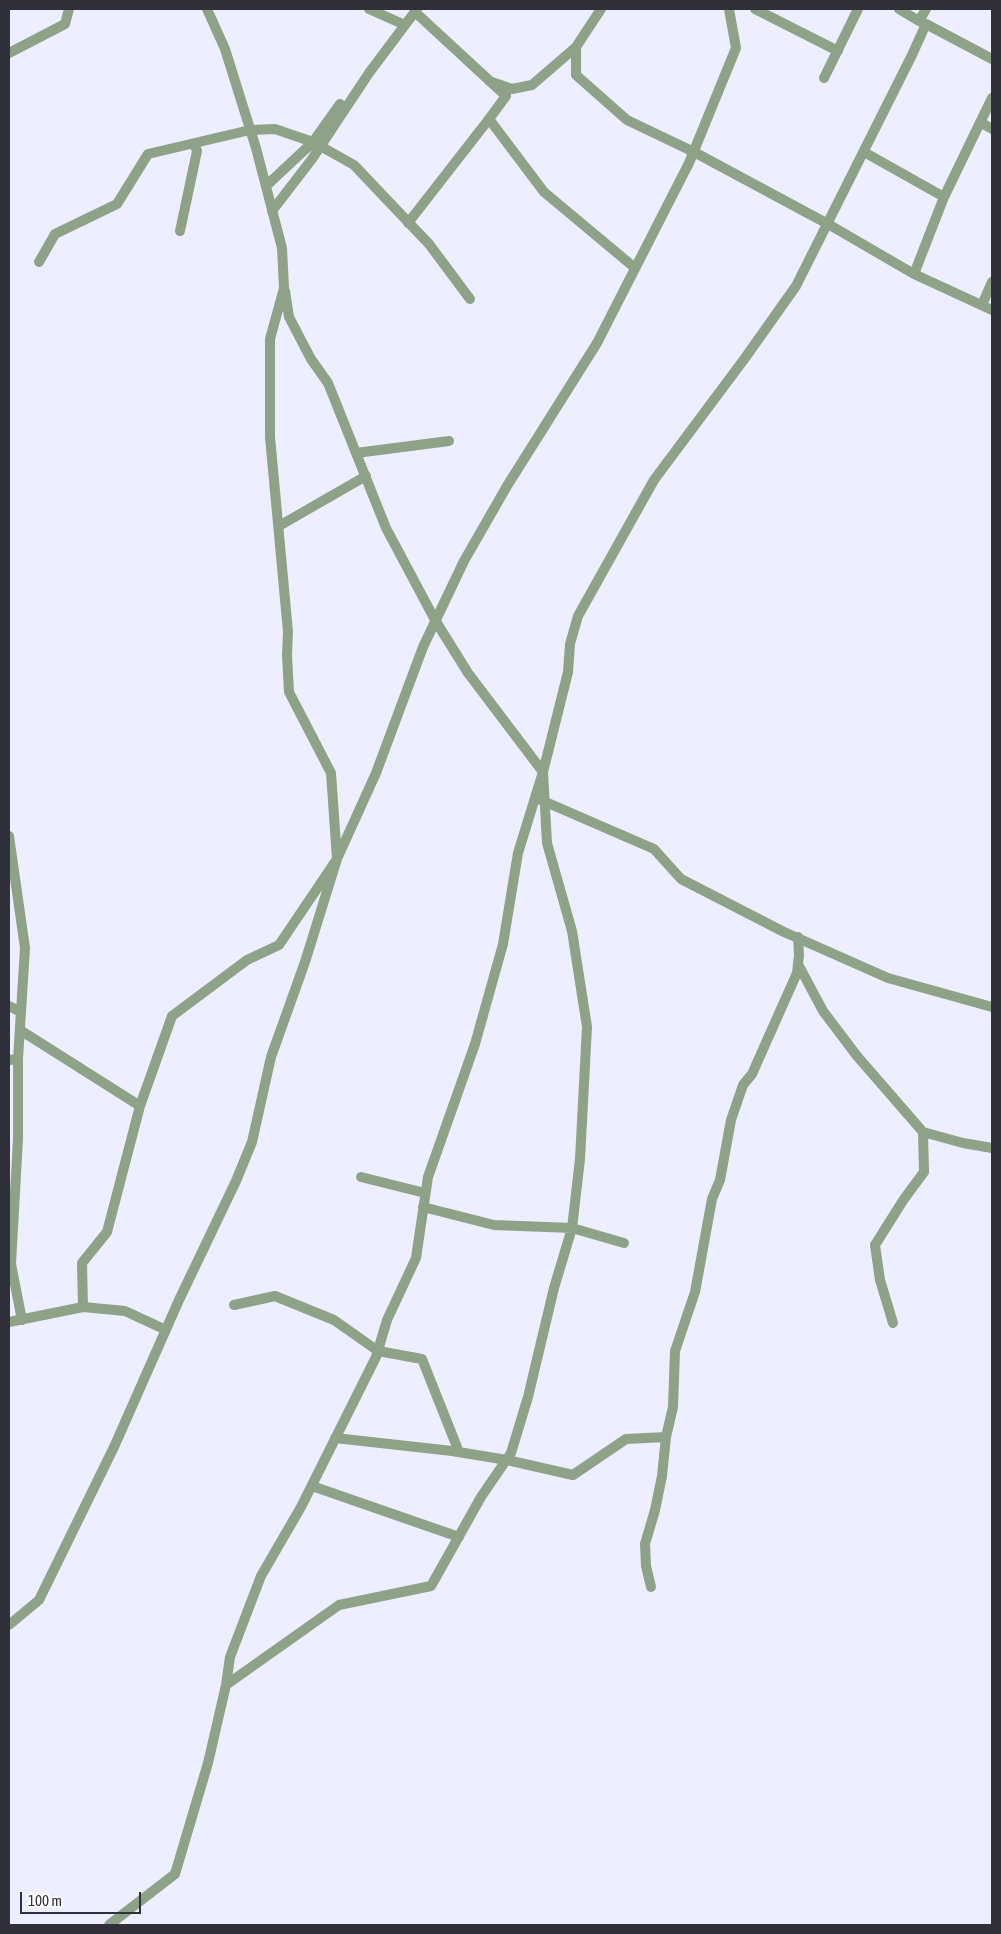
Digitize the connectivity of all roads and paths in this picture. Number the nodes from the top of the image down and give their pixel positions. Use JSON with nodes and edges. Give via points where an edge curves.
{"nodes":[{"id":1,"x":69,"y":9,"type":"edge"},
{"id":2,"x":207,"y":9,"type":"edge"},
{"id":3,"x":368,"y":9,"type":"edge"},
{"id":4,"x":601,"y":9,"type":"edge"},
{"id":5,"x":729,"y":9,"type":"edge"},
{"id":6,"x":755,"y":9,"type":"edge"},
{"id":7,"x":858,"y":9,"type":"edge"},
{"id":8,"x":899,"y":9,"type":"edge"},
{"id":9,"x":926,"y":9,"type":"edge"},
{"id":10,"x":416,"y":10,"type":"edge"},
{"id":11,"x":922,"y":22,"type":"junction"},
{"id":12,"x":405,"y":25,"type":"junction"},
{"id":13,"x":576,"y":47,"type":"junction"},
{"id":14,"x":838,"y":51,"type":"junction"},
{"id":15,"x":9,"y":53,"type":"edge"},
{"id":16,"x":992,"y":58,"type":"edge"},
{"id":17,"x":824,"y":78,"type":"dead end"},
{"id":18,"x":489,"y":81,"type":"junction"},
{"id":19,"x":992,"y":98,"type":"edge"},
{"id":20,"x":489,"y":119,"type":"junction"},
{"id":21,"x":980,"y":122,"type":"junction"},
{"id":22,"x":992,"y":129,"type":"edge"},
{"id":23,"x":250,"y":130,"type":"junction"},
{"id":24,"x":194,"y":144,"type":"junction"},
{"id":25,"x":316,"y":145,"type":"junction"},
{"id":26,"x":694,"y":152,"type":"junction"},
{"id":27,"x":864,"y":152,"type":"junction"},
{"id":28,"x":266,"y":186,"type":"junction"},
{"id":29,"x":944,"y":197,"type":"junction"},
{"id":30,"x":272,"y":211,"type":"junction"},
{"id":31,"x":408,"y":223,"type":"junction"},
{"id":32,"x":828,"y":224,"type":"junction"},
{"id":33,"x":180,"y":231,"type":"dead end"},
{"id":34,"x":38,"y":262,"type":"dead end"},
{"id":35,"x":635,"y":268,"type":"junction"},
{"id":36,"x":914,"y":274,"type":"junction"},
{"id":37,"x":992,"y":282,"type":"edge"},
{"id":38,"x":284,"y":288,"type":"junction"},
{"id":39,"x":470,"y":299,"type":"dead end"},
{"id":40,"x":982,"y":305,"type":"junction"},
{"id":41,"x":992,"y":310,"type":"edge"},
{"id":42,"x":449,"y":441,"type":"dead end"},
{"id":43,"x":356,"y":453,"type":"junction"},
{"id":44,"x":366,"y":476,"type":"junction"},
{"id":45,"x":279,"y":526,"type":"junction"},
{"id":46,"x":435,"y":620,"type":"junction"},
{"id":47,"x":544,"y":772,"type":"junction"},
{"id":48,"x":540,"y":799,"type":"junction"},
{"id":49,"x":9,"y":836,"type":"edge"},
{"id":50,"x":337,"y":858,"type":"junction"},
{"id":51,"x":798,"y":937,"type":"junction"},
{"id":52,"x":798,"y":964,"type":"junction"},
{"id":53,"x":9,"y":1006,"type":"edge"},
{"id":54,"x":992,"y":1007,"type":"edge"},
{"id":55,"x":21,"y":1012,"type":"junction"},
{"id":56,"x":20,"y":1030,"type":"junction"},
{"id":57,"x":13,"y":1060,"type":"edge"},
{"id":58,"x":140,"y":1106,"type":"junction"},
{"id":59,"x":923,"y":1132,"type":"junction"},
{"id":60,"x":992,"y":1148,"type":"edge"},
{"id":61,"x":361,"y":1177,"type":"dead end"},
{"id":62,"x":425,"y":1193,"type":"junction"},
{"id":63,"x":423,"y":1207,"type":"junction"},
{"id":64,"x":572,"y":1228,"type":"junction"},
{"id":65,"x":624,"y":1243,"type":"dead end"},
{"id":66,"x":10,"y":1264,"type":"edge"},
{"id":67,"x":234,"y":1305,"type":"dead end"},
{"id":68,"x":83,"y":1307,"type":"junction"},
{"id":69,"x":22,"y":1320,"type":"junction"},
{"id":70,"x":9,"y":1322,"type":"edge"},
{"id":71,"x":893,"y":1323,"type":"dead end"},
{"id":72,"x":166,"y":1330,"type":"junction"},
{"id":73,"x":378,"y":1351,"type":"junction"},
{"id":74,"x":666,"y":1437,"type":"junction"},
{"id":75,"x":335,"y":1438,"type":"junction"},
{"id":76,"x":459,"y":1452,"type":"junction"},
{"id":77,"x":507,"y":1460,"type":"junction"},
{"id":78,"x":312,"y":1486,"type":"junction"},
{"id":79,"x":459,"y":1537,"type":"junction"},
{"id":80,"x":652,"y":1587,"type":"dead end"},
{"id":81,"x":9,"y":1626,"type":"edge"},
{"id":82,"x":226,"y":1685,"type":"junction"},
{"id":83,"x":109,"y":1925,"type":"edge"}],
"edges":[{"from":1,"to":15,"type":"street","via":[[65,24]]},
{"from":2,"to":23,"type":"street","via":[[224,49]]},
{"from":3,"to":12,"type":"street"},
{"from":4,"to":13,"type":"street"},
{"from":5,"to":26,"type":"street","via":[[736,48]]},
{"from":6,"to":14,"type":"street"},
{"from":7,"to":14,"type":"street"},
{"from":8,"to":11,"type":"street"},
{"from":9,"to":11,"type":"street"},
{"from":10,"to":12,"type":"street"},
{"from":10,"to":18,"type":"street"},
{"from":11,"to":16,"type":"street"},
{"from":11,"to":27,"type":"street","via":[[912,55]]},
{"from":12,"to":25,"type":"street"},
{"from":13,"to":18,"type":"street","via":[[532,85],[512,89]]},
{"from":13,"to":26,"type":"street","via":[[576,75],[627,120]]},
{"from":14,"to":17,"type":"street"},
{"from":18,"to":20,"type":"street","via":[[506,96]]},
{"from":19,"to":21,"type":"street"},
{"from":20,"to":31,"type":"street"},
{"from":20,"to":35,"type":"street","via":[[544,192]]},
{"from":21,"to":22,"type":"street"},
{"from":21,"to":29,"type":"street"},
{"from":23,"to":24,"type":"street"},
{"from":23,"to":25,"type":"street","via":[[275,129]]},
{"from":23,"to":28,"type":"street"},
{"from":24,"to":33,"type":"street","via":[[197,151]]},
{"from":24,"to":34,"type":"street","via":[[148,154],[117,204],[55,234]]},
{"from":25,"to":28,"type":"street"},
{"from":25,"to":30,"type":"street"},
{"from":25,"to":31,"type":"street","via":[[354,166]]},
{"from":26,"to":32,"type":"street"},
{"from":26,"to":35,"type":"street"},
{"from":27,"to":29,"type":"street"},
{"from":27,"to":32,"type":"street"},
{"from":28,"to":30,"type":"street"},
{"from":29,"to":36,"type":"street"},
{"from":30,"to":38,"type":"street","via":[[282,248]]},
{"from":31,"to":39,"type":"street","via":[[429,244]]},
{"from":32,"to":36,"type":"street"},
{"from":32,"to":47,"type":"street","via":[[796,286],[654,480],[578,616]]},
{"from":35,"to":46,"type":"street","via":[[597,343],[507,486]]},
{"from":36,"to":40,"type":"street"},
{"from":37,"to":40,"type":"street"},
{"from":38,"to":43,"type":"street","via":[[289,318],[311,360],[328,383]]},
{"from":38,"to":45,"type":"street","via":[[269,354],[270,437]]},
{"from":40,"to":41,"type":"street"},
{"from":42,"to":43,"type":"street"},
{"from":43,"to":44,"type":"street"},
{"from":44,"to":45,"type":"street"},
{"from":44,"to":46,"type":"street","via":[[386,528]]},
{"from":45,"to":50,"type":"street","via":[[288,632],[289,692],[331,773]]},
{"from":46,"to":47,"type":"street","via":[[468,673]]},
{"from":46,"to":50,"type":"street","via":[[376,773]]},
{"from":47,"to":48,"type":"street"},
{"from":48,"to":51,"type":"street","via":[[654,849],[681,879]]},
{"from":48,"to":62,"type":"street","via":[[518,853],[503,944]]},
{"from":48,"to":64,"type":"street","via":[[547,843],[572,931],[588,1027]]},
{"from":49,"to":55,"type":"street","via":[[25,948]]},
{"from":50,"to":58,"type":"street","via":[[279,945],[247,960],[172,1016]]},
{"from":50,"to":72,"type":"street","via":[[271,1057],[252,1142]]},
{"from":51,"to":52,"type":"street"},
{"from":51,"to":54,"type":"street","via":[[888,978]]},
{"from":52,"to":59,"type":"street","via":[[823,1011]]},
{"from":52,"to":74,"type":"street","via":[[797,973],[752,1074],[743,1085],[731,1120],[695,1292],[675,1351],[672,1407]]},
{"from":53,"to":55,"type":"street"},
{"from":55,"to":56,"type":"street"},
{"from":56,"to":57,"type":"street"},
{"from":56,"to":58,"type":"street"},
{"from":57,"to":66,"type":"street","via":[[18,1140]]},
{"from":58,"to":68,"type":"street","via":[[107,1232],[82,1262]]},
{"from":59,"to":60,"type":"street"},
{"from":59,"to":71,"type":"street","via":[[924,1172],[875,1245],[880,1280]]},
{"from":61,"to":62,"type":"street"},
{"from":62,"to":63,"type":"street"},
{"from":63,"to":64,"type":"street","via":[[494,1225]]},
{"from":63,"to":73,"type":"street","via":[[416,1258],[387,1320]]},
{"from":64,"to":65,"type":"street"},
{"from":64,"to":77,"type":"street","via":[[528,1397]]},
{"from":66,"to":69,"type":"street"},
{"from":67,"to":73,"type":"street","via":[[275,1296],[334,1320]]},
{"from":68,"to":69,"type":"street"},
{"from":68,"to":72,"type":"street","via":[[125,1311]]},
{"from":69,"to":70,"type":"street"},
{"from":72,"to":81,"type":"street","via":[[40,1600]]},
{"from":73,"to":75,"type":"street"},
{"from":73,"to":76,"type":"street","via":[[422,1359]]},
{"from":74,"to":77,"type":"street","via":[[626,1439],[573,1475]]},
{"from":74,"to":80,"type":"street","via":[[662,1476],[645,1544],[646,1566]]},
{"from":75,"to":76,"type":"street"},
{"from":75,"to":78,"type":"street"},
{"from":76,"to":77,"type":"street"},
{"from":77,"to":79,"type":"street"},
{"from":78,"to":79,"type":"street"},
{"from":78,"to":82,"type":"street","via":[[261,1576],[230,1657]]},
{"from":79,"to":82,"type":"street","via":[[431,1586],[339,1605]]},
{"from":82,"to":83,"type":"street","via":[[208,1763],[175,1874]]}]}
